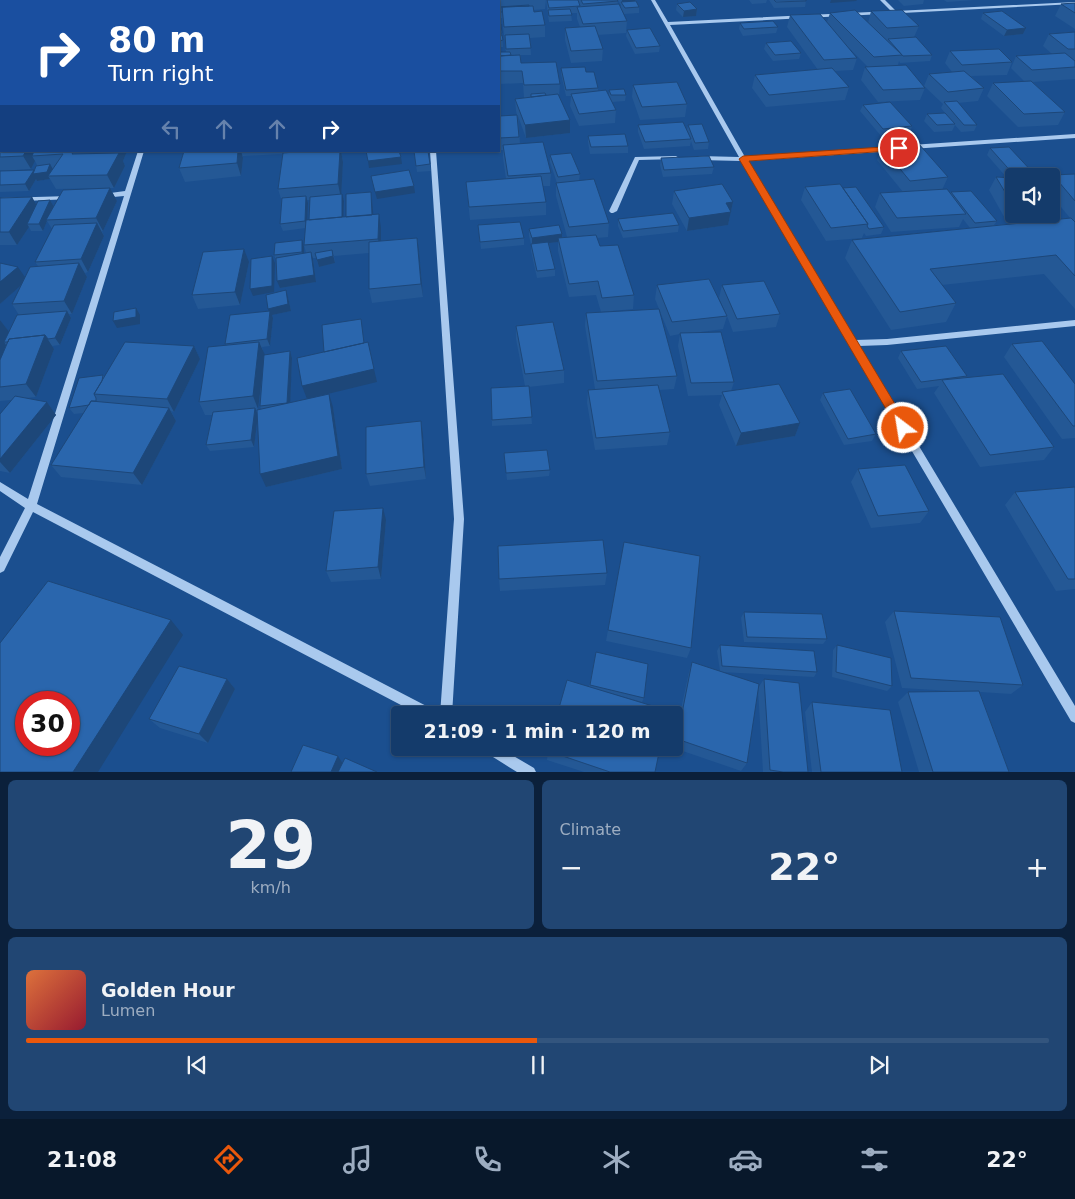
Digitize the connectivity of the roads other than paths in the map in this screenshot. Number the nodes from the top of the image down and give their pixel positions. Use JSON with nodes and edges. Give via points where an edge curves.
{"nodes":[{"id":1,"x":653,"y":0,"type":"edge"},
{"id":2,"x":882,"y":0,"type":"edge"},
{"id":3,"x":1075,"y":3,"type":"edge"},
{"id":4,"x":894,"y":11,"type":"junction"},
{"id":5,"x":666,"y":24,"type":"junction"},
{"id":6,"x":1075,"y":136,"type":"edge"},
{"id":7,"x":142,"y":152,"type":"edge"},
{"id":8,"x":433,"y":152,"type":"edge"},
{"id":9,"x":685,"y":158,"type":"edge"},
{"id":10,"x":695,"y":158,"type":"edge"},
{"id":11,"x":743,"y":159,"type":"junction"},
{"id":12,"x":128,"y":194,"type":"junction"},
{"id":13,"x":91,"y":196,"type":"edge"},
{"id":14,"x":82,"y":197,"type":"edge"},
{"id":15,"x":0,"y":200,"type":"edge"},
{"id":16,"x":613,"y":211,"type":"dead end"},
{"id":17,"x":1075,"y":323,"type":"edge"},
{"id":18,"x":852,"y":343,"type":"junction"},
{"id":19,"x":0,"y":486,"type":"edge"},
{"id":20,"x":30,"y":506,"type":"junction"},
{"id":21,"x":0,"y":568,"type":"edge"},
{"id":22,"x":415,"y":706,"type":"edge"},
{"id":23,"x":447,"y":706,"type":"edge"},
{"id":24,"x":1075,"y":717,"type":"edge"},
{"id":25,"x":503,"y":756,"type":"edge"},
{"id":26,"x":530,"y":772,"type":"edge"}],
"edges":[{"from":1,"to":5,"type":"street"},
{"from":2,"to":4,"type":"street"},
{"from":3,"to":4,"type":"street"},
{"from":4,"to":5,"type":"street"},
{"from":5,"to":11,"type":"street"},
{"from":6,"to":11,"type":"street"},
{"from":7,"to":12,"type":"street"},
{"from":8,"to":23,"type":"street","via":[[459,518]]},
{"from":9,"to":16,"type":"street","via":[[637,158]]},
{"from":10,"to":11,"type":"street"},
{"from":11,"to":18,"type":"street"},
{"from":12,"to":13,"type":"street"},
{"from":12,"to":20,"type":"street"},
{"from":14,"to":15,"type":"street"},
{"from":17,"to":18,"type":"street"},
{"from":18,"to":24,"type":"street"},
{"from":19,"to":20,"type":"street"},
{"from":20,"to":21,"type":"street"},
{"from":20,"to":22,"type":"street"},
{"from":25,"to":26,"type":"street"}]}
